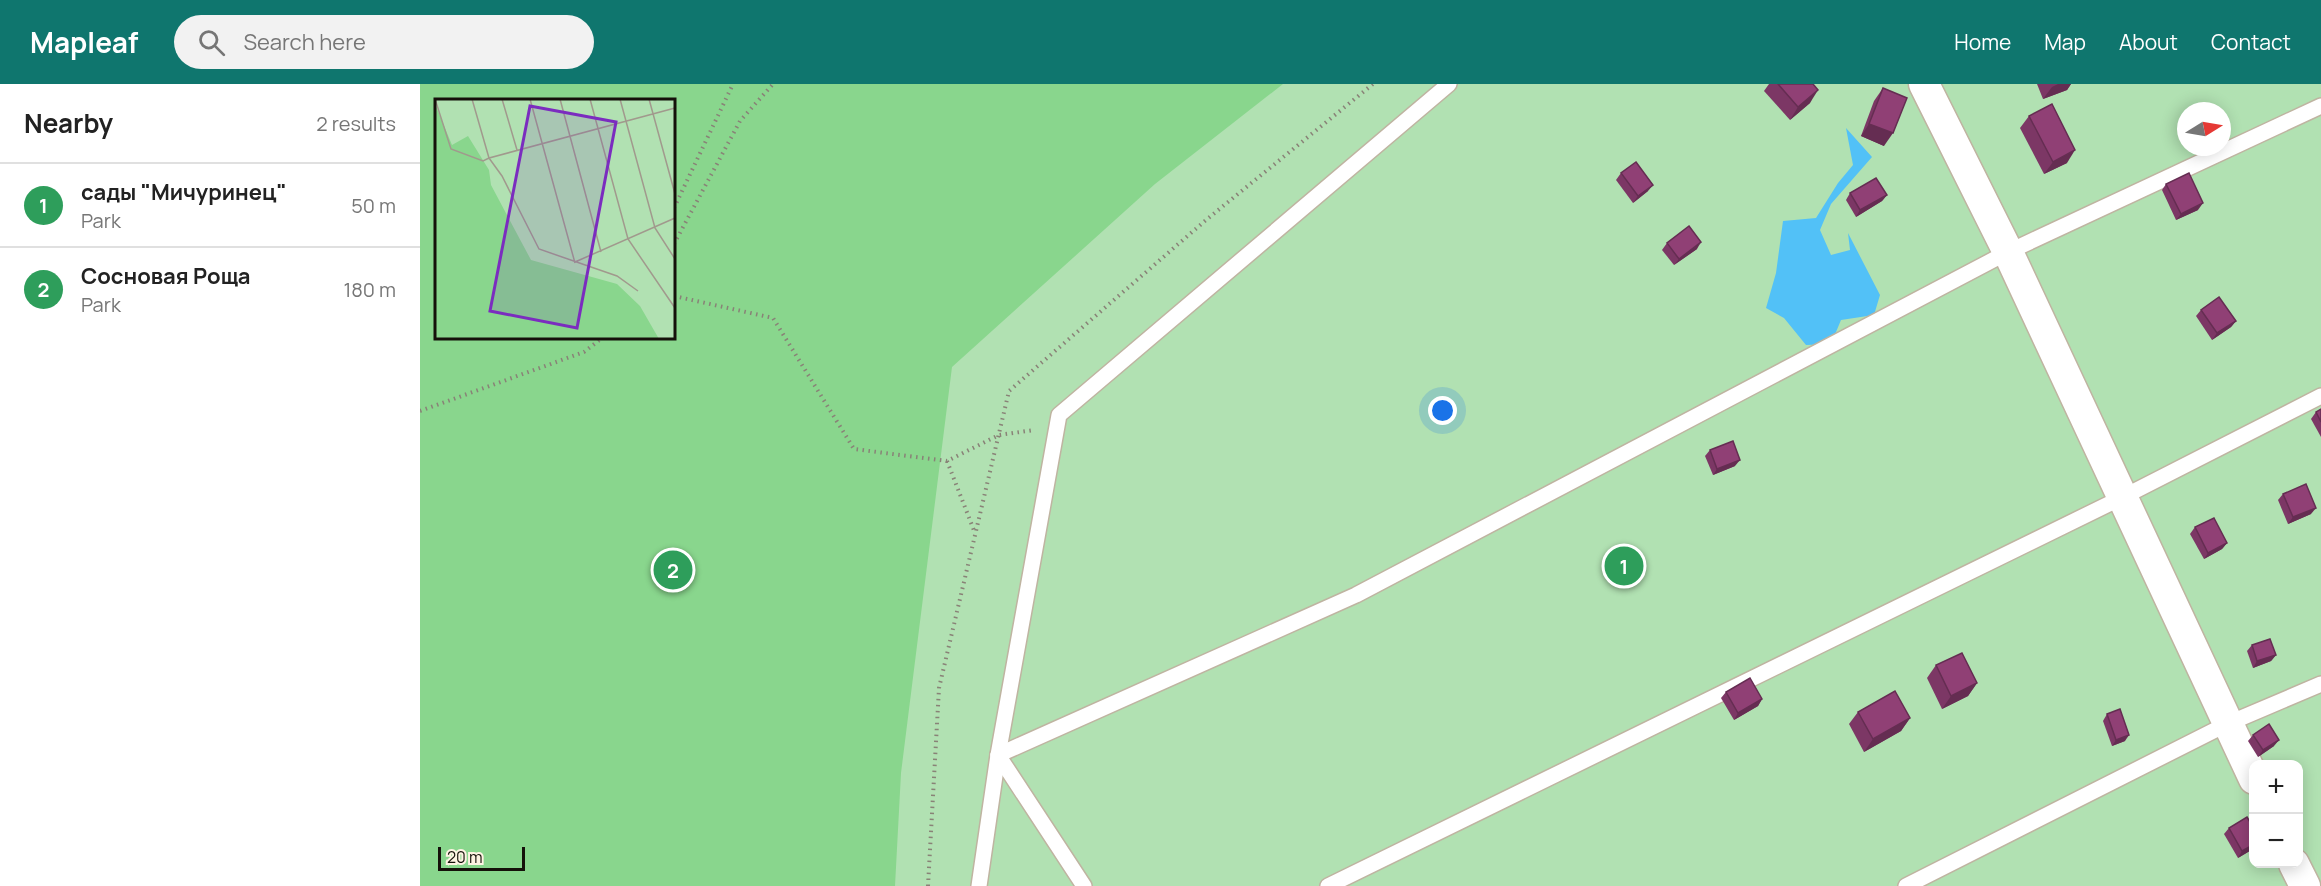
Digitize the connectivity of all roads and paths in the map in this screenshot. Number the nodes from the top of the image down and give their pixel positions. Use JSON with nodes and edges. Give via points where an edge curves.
{"nodes":[{"id":1,"x":733,"y":84,"type":"edge"},
{"id":2,"x":773,"y":84,"type":"edge"},
{"id":3,"x":1449,"y":84,"type":"edge"},
{"id":4,"x":1924,"y":84,"type":"edge"},
{"id":5,"x":2321,"y":106,"type":"edge"},
{"id":6,"x":675,"y":206,"type":"edge"},
{"id":7,"x":675,"y":242,"type":"edge"},
{"id":8,"x":2008,"y":252,"type":"junction"},
{"id":9,"x":675,"y":296,"type":"edge"},
{"id":10,"x":595,"y":339,"type":"edge"},
{"id":11,"x":601,"y":339,"type":"edge"},
{"id":12,"x":585,"y":352,"type":"junction"},
{"id":13,"x":2321,"y":396,"type":"edge"},
{"id":14,"x":420,"y":411,"type":"edge"},
{"id":15,"x":1057,"y":426,"type":"junction"},
{"id":16,"x":947,"y":461,"type":"junction"},
{"id":17,"x":2123,"y":497,"type":"junction"},
{"id":18,"x":976,"y":534,"type":"dead end"},
{"id":19,"x":2321,"y":684,"type":"edge"},
{"id":20,"x":2227,"y":724,"type":"junction"},
{"id":21,"x":998,"y":755,"type":"junction"},
{"id":22,"x":2249,"y":771,"type":"edge"},
{"id":23,"x":2296,"y":868,"type":"edge"},
{"id":24,"x":979,"y":886,"type":"edge"},
{"id":25,"x":1084,"y":886,"type":"edge"},
{"id":26,"x":1328,"y":886,"type":"edge"},
{"id":27,"x":1906,"y":886,"type":"edge"},
{"id":28,"x":2305,"y":886,"type":"edge"}],
"edges":[{"from":1,"to":6,"type":"path"},
{"from":2,"to":7,"type":"path","via":[[740,121]]},
{"from":3,"to":15,"type":"lane","via":[[1059,416]]},
{"from":4,"to":8,"type":"street"},
{"from":5,"to":8,"type":"lane"},
{"from":8,"to":17,"type":"street"},
{"from":8,"to":21,"type":"lane","via":[[1356,595]]},
{"from":9,"to":16,"type":"path","via":[[773,318],[854,448]]},
{"from":10,"to":12,"type":"path"},
{"from":11,"to":12,"type":"path"},
{"from":12,"to":14,"type":"path"},
{"from":13,"to":17,"type":"lane"},
{"from":15,"to":16,"type":"path","via":[[999,435]]},
{"from":15,"to":21,"type":"lane"},
{"from":16,"to":18,"type":"path"},
{"from":17,"to":20,"type":"street"},
{"from":17,"to":26,"type":"lane"},
{"from":19,"to":20,"type":"lane"},
{"from":20,"to":22,"type":"street"},
{"from":20,"to":27,"type":"lane"},
{"from":21,"to":24,"type":"lane"},
{"from":21,"to":25,"type":"lane"},
{"from":23,"to":28,"type":"street"}]}
